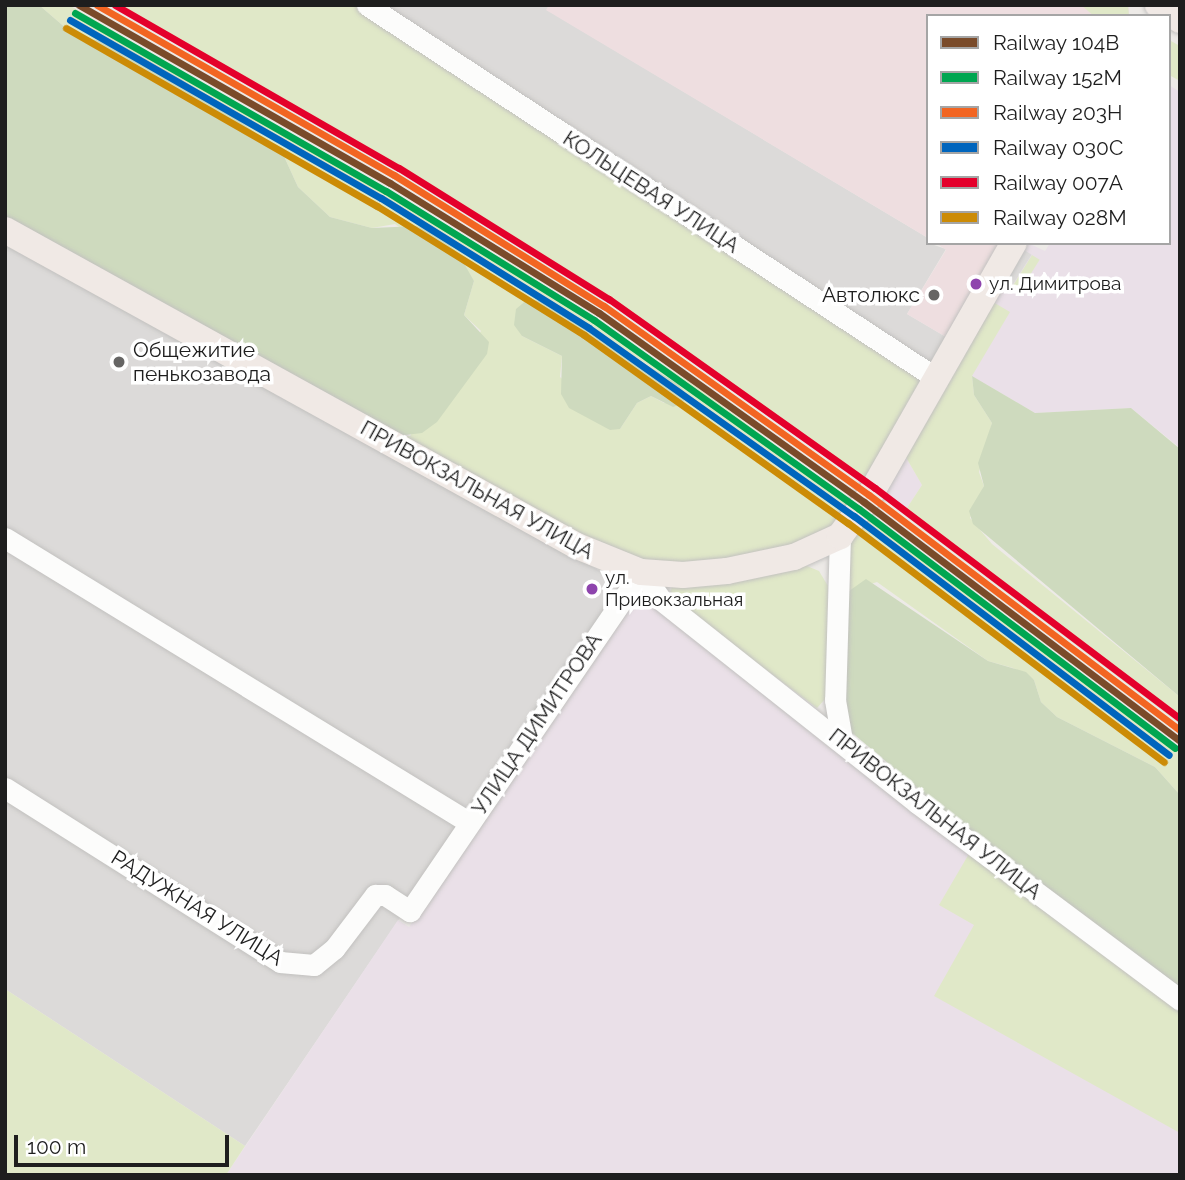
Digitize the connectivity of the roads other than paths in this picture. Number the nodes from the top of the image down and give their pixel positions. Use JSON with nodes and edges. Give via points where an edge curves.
{"nodes":[{"id":1,"x":367,"y":5,"type":"edge"},
{"id":2,"x":1158,"y":5,"type":"edge"},
{"id":3,"x":1180,"y":20,"type":"edge"},
{"id":4,"x":5,"y":230,"type":"edge"},
{"id":5,"x":1013,"y":245,"type":"edge"},
{"id":6,"x":936,"y":378,"type":"junction"},
{"id":7,"x":841,"y":536,"type":"junction"},
{"id":8,"x":5,"y":538,"type":"edge"},
{"id":9,"x":794,"y":556,"type":"junction"},
{"id":10,"x":641,"y":572,"type":"junction"},
{"id":11,"x":839,"y":585,"type":"junction"},
{"id":12,"x":842,"y":740,"type":"junction"},
{"id":13,"x":5,"y":788,"type":"edge"},
{"id":14,"x":470,"y":823,"type":"junction"},
{"id":15,"x":410,"y":911,"type":"joint"},
{"id":16,"x":1180,"y":1000,"type":"edge"}],
"edges":[{"from":1,"to":6,"type":"street","name":"КОЛЬЦЕВАЯ УЛИЦА"},
{"from":2,"to":3,"type":"main road"},
{"from":4,"to":10,"type":"main road","name":"ПРИВОКЗАЛЬНАЯ УЛИЦА","via":[[577,546]]},
{"from":5,"to":6,"type":"main road"},
{"from":6,"to":7,"type":"main road"},
{"from":7,"to":9,"type":"main road"},
{"from":7,"to":11,"type":"street"},
{"from":8,"to":14,"type":"street"},
{"from":9,"to":10,"type":"main road","via":[[701,574]]},
{"from":9,"to":11,"type":"street","via":[[823,563]]},
{"from":10,"to":12,"type":"street","name":"ПРИВОКЗАЛЬНАЯ УЛИЦА","via":[[661,600]]},
{"from":10,"to":14,"type":"street","name":"УЛИЦА ДИМИТРОВА"},
{"from":11,"to":12,"type":"street","via":[[835,700]]},
{"from":12,"to":16,"type":"street","name":"ПРИВОКЗАЛЬНАЯ УЛИЦА","via":[[959,835]]},
{"from":13,"to":15,"type":"street","name":"РАДУЖНАЯ УЛИЦА","via":[[290,965],[323,960],[375,895],[385,895]]},
{"from":14,"to":15,"type":"street","name":"УЛИЦА ДИМИТРОВА"}]}
